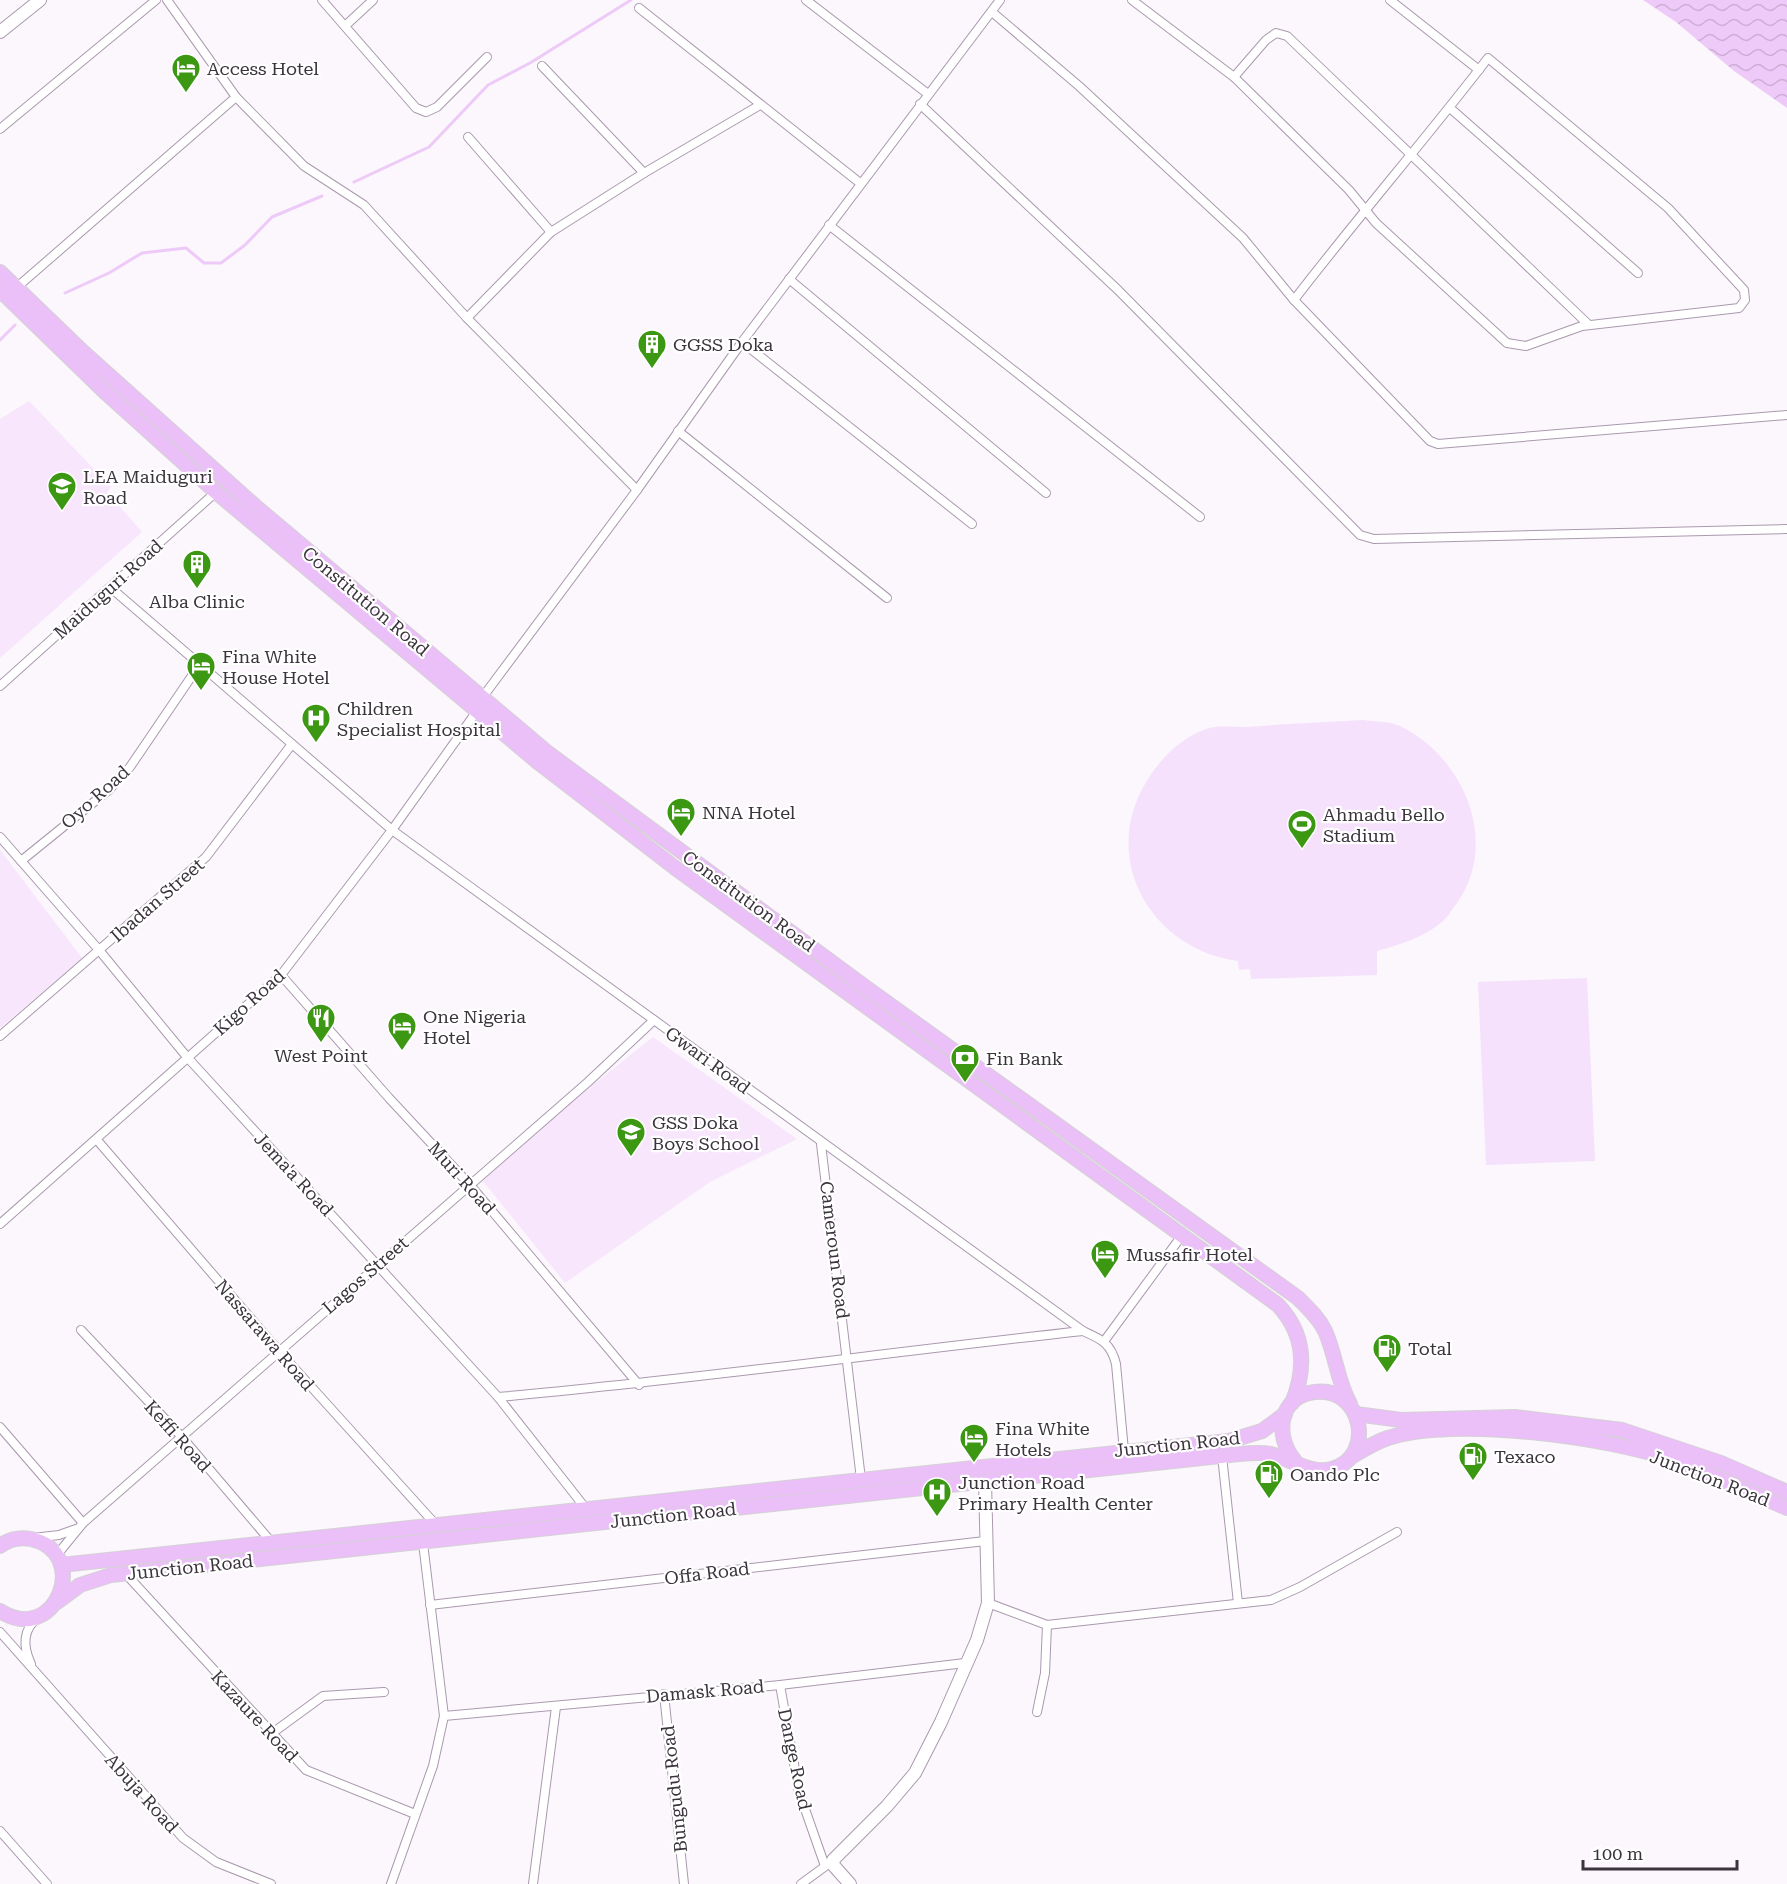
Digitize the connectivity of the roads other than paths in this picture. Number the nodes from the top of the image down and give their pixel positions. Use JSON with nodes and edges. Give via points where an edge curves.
{"nodes":[{"id":1,"x":40,"y":0,"type":"edge"},
{"id":2,"x":167,"y":0,"type":"edge"},
{"id":3,"x":322,"y":0,"type":"edge"},
{"id":4,"x":373,"y":0,"type":"edge"},
{"id":5,"x":806,"y":0,"type":"edge"},
{"id":6,"x":1000,"y":0,"type":"edge"},
{"id":7,"x":1132,"y":0,"type":"edge"},
{"id":8,"x":1390,"y":0,"type":"edge"},
{"id":9,"x":150,"y":2,"type":"edge"},
{"id":10,"x":639,"y":8,"type":"dead end"},
{"id":11,"x":992,"y":12,"type":"junction"},
{"id":12,"x":345,"y":26,"type":"junction"},
{"id":13,"x":0,"y":32,"type":"edge"},
{"id":14,"x":487,"y":57,"type":"dead end"},
{"id":15,"x":542,"y":66,"type":"dead end"},
{"id":16,"x":1479,"y":70,"type":"junction"},
{"id":17,"x":1234,"y":77,"type":"junction"},
{"id":18,"x":928,"y":94,"type":"junction"},
{"id":19,"x":236,"y":97,"type":"junction"},
{"id":20,"x":920,"y":104,"type":"junction"},
{"id":21,"x":760,"y":105,"type":"junction"},
{"id":22,"x":1450,"y":108,"type":"junction"},
{"id":23,"x":0,"y":129,"type":"edge"},
{"id":24,"x":468,"y":137,"type":"dead end"},
{"id":25,"x":1412,"y":156,"type":"junction"},
{"id":26,"x":644,"y":173,"type":"junction"},
{"id":27,"x":860,"y":183,"type":"junction"},
{"id":28,"x":1363,"y":210,"type":"junction"},
{"id":29,"x":829,"y":225,"type":"junction"},
{"id":30,"x":551,"y":232,"type":"junction"},
{"id":31,"x":0,"y":272,"type":"edge"},
{"id":32,"x":1638,"y":273,"type":"dead end"},
{"id":33,"x":789,"y":279,"type":"junction"},
{"id":34,"x":16,"y":288,"type":"junction"},
{"id":35,"x":0,"y":290,"type":"edge"},
{"id":36,"x":1294,"y":300,"type":"junction"},
{"id":37,"x":28,"y":308,"type":"junction"},
{"id":38,"x":467,"y":318,"type":"junction"},
{"id":39,"x":45,"y":325,"type":"junction"},
{"id":40,"x":1589,"y":326,"type":"junction"},
{"id":41,"x":742,"y":342,"type":"junction"},
{"id":42,"x":1787,"y":415,"type":"edge"},
{"id":43,"x":678,"y":431,"type":"junction"},
{"id":44,"x":638,"y":490,"type":"junction"},
{"id":45,"x":216,"y":492,"type":"junction"},
{"id":46,"x":1046,"y":493,"type":"dead end"},
{"id":47,"x":1200,"y":517,"type":"dead end"},
{"id":48,"x":972,"y":524,"type":"dead end"},
{"id":49,"x":1787,"y":529,"type":"edge"},
{"id":50,"x":111,"y":588,"type":"junction"},
{"id":51,"x":887,"y":598,"type":"dead end"},
{"id":52,"x":200,"y":664,"type":"junction"},
{"id":53,"x":0,"y":686,"type":"edge"},
{"id":54,"x":480,"y":705,"type":"junction"},
{"id":55,"x":292,"y":744,"type":"junction"},
{"id":56,"x":392,"y":830,"type":"junction"},
{"id":57,"x":0,"y":837,"type":"edge"},
{"id":58,"x":21,"y":861,"type":"junction"},
{"id":59,"x":99,"y":950,"type":"junction"},
{"id":60,"x":282,"y":975,"type":"junction"},
{"id":61,"x":654,"y":1020,"type":"junction"},
{"id":62,"x":0,"y":1036,"type":"edge"},
{"id":63,"x":187,"y":1058,"type":"junction"},
{"id":64,"x":982,"y":1071,"type":"junction"},
{"id":65,"x":974,"y":1083,"type":"junction"},
{"id":66,"x":97,"y":1140,"type":"junction"},
{"id":67,"x":821,"y":1144,"type":"junction"},
{"id":68,"x":470,"y":1185,"type":"junction"},
{"id":69,"x":0,"y":1224,"type":"edge"},
{"id":70,"x":1183,"y":1234,"type":"junction"},
{"id":71,"x":378,"y":1265,"type":"junction"},
{"id":72,"x":81,"y":1330,"type":"dead end"},
{"id":73,"x":1083,"y":1331,"type":"junction"},
{"id":74,"x":1106,"y":1340,"type":"junction"},
{"id":75,"x":278,"y":1350,"type":"junction"},
{"id":76,"x":848,"y":1356,"type":"junction"},
{"id":77,"x":639,"y":1385,"type":"junction"},
{"id":78,"x":498,"y":1397,"type":"junction"},
{"id":79,"x":1288,"y":1409,"type":"junction"},
{"id":80,"x":1353,"y":1409,"type":"junction"},
{"id":81,"x":0,"y":1427,"type":"edge"},
{"id":82,"x":181,"y":1436,"type":"junction"},
{"id":83,"x":1124,"y":1451,"type":"junction"},
{"id":84,"x":1222,"y":1456,"type":"junction"},
{"id":85,"x":1351,"y":1457,"type":"junction"},
{"id":86,"x":1295,"y":1461,"type":"junction"},
{"id":87,"x":861,"y":1479,"type":"junction"},
{"id":88,"x":985,"y":1481,"type":"junction"},
{"id":89,"x":1787,"y":1492,"type":"edge"},
{"id":90,"x":1787,"y":1508,"type":"edge"},
{"id":91,"x":587,"y":1510,"type":"junction"},
{"id":92,"x":79,"y":1526,"type":"junction"},
{"id":93,"x":437,"y":1526,"type":"junction"},
{"id":94,"x":1397,"y":1532,"type":"dead end"},
{"id":95,"x":27,"y":1538,"type":"junction"},
{"id":96,"x":985,"y":1541,"type":"junction"},
{"id":97,"x":423,"y":1543,"type":"junction"},
{"id":98,"x":273,"y":1544,"type":"junction"},
{"id":99,"x":0,"y":1546,"type":"edge"},
{"id":100,"x":59,"y":1560,"type":"junction"},
{"id":101,"x":125,"y":1573,"type":"junction"},
{"id":102,"x":57,"y":1602,"type":"junction"},
{"id":103,"x":988,"y":1603,"type":"junction"},
{"id":104,"x":1238,"y":1603,"type":"junction"},
{"id":105,"x":430,"y":1605,"type":"junction"},
{"id":106,"x":0,"y":1611,"type":"edge"},
{"id":107,"x":42,"y":1614,"type":"junction"},
{"id":108,"x":1047,"y":1625,"type":"junction"},
{"id":109,"x":0,"y":1632,"type":"edge"},
{"id":110,"x":965,"y":1663,"type":"junction"},
{"id":111,"x":35,"y":1673,"type":"junction"},
{"id":112,"x":780,"y":1685,"type":"junction"},
{"id":113,"x":384,"y":1692,"type":"dead end"},
{"id":114,"x":664,"y":1694,"type":"junction"},
{"id":115,"x":556,"y":1707,"type":"junction"},
{"id":116,"x":1037,"y":1712,"type":"dead end"},
{"id":117,"x":444,"y":1716,"type":"junction"},
{"id":118,"x":271,"y":1734,"type":"junction"},
{"id":119,"x":415,"y":1814,"type":"junction"},
{"id":120,"x":0,"y":1830,"type":"edge"},
{"id":121,"x":829,"y":1863,"type":"junction"},
{"id":122,"x":47,"y":1884,"type":"edge"},
{"id":123,"x":271,"y":1884,"type":"edge"},
{"id":124,"x":391,"y":1884,"type":"edge"},
{"id":125,"x":533,"y":1884,"type":"edge"},
{"id":126,"x":684,"y":1884,"type":"edge"},
{"id":127,"x":801,"y":1884,"type":"edge"},
{"id":128,"x":850,"y":1884,"type":"edge"}],
"edges":[{"from":1,"to":13,"type":"street"},
{"from":2,"to":19,"type":"street"},
{"from":3,"to":12,"type":"street"},
{"from":4,"to":12,"type":"street"},
{"from":5,"to":18,"type":"street"},
{"from":6,"to":11,"type":"street","name":"Kigo Road"},
{"from":7,"to":17,"type":"street"},
{"from":8,"to":16,"type":"street"},
{"from":9,"to":23,"type":"street"},
{"from":10,"to":21,"type":"street"},
{"from":11,"to":18,"type":"street","name":"Kigo Road"},
{"from":11,"to":36,"type":"street","via":[[1176,174],[1243,238]]},
{"from":12,"to":14,"type":"street","via":[[416,108],[426,112],[438,107]]},
{"from":15,"to":26,"type":"street"},
{"from":16,"to":22,"type":"street"},
{"from":16,"to":40,"type":"street","via":[[1488,58],[1668,208],[1744,290],[1745,300],[1739,308]]},
{"from":17,"to":25,"type":"street","via":[[1266,40],[1276,33],[1287,36]]},
{"from":17,"to":28,"type":"street","via":[[1349,190]]},
{"from":18,"to":20,"type":"street","name":"Kigo Road"},
{"from":19,"to":34,"type":"street"},
{"from":19,"to":38,"type":"street","via":[[304,166],[364,205]]},
{"from":20,"to":27,"type":"street","name":"Kigo Road"},
{"from":20,"to":49,"type":"street","via":[[1118,290],[1360,535],[1374,538]]},
{"from":21,"to":26,"type":"street"},
{"from":21,"to":27,"type":"street"},
{"from":22,"to":25,"type":"street"},
{"from":22,"to":32,"type":"street"},
{"from":24,"to":30,"type":"street"},
{"from":25,"to":28,"type":"street"},
{"from":25,"to":40,"type":"street"},
{"from":26,"to":30,"type":"street"},
{"from":27,"to":29,"type":"street","name":"Kigo Road"},
{"from":28,"to":36,"type":"street"},
{"from":28,"to":40,"type":"street","via":[[1507,343],[1526,346]]},
{"from":29,"to":33,"type":"street","name":"Kigo Road"},
{"from":29,"to":47,"type":"street"},
{"from":30,"to":38,"type":"street"},
{"from":31,"to":34,"type":"main road","name":"Constitution Road"},
{"from":33,"to":41,"type":"street","name":"Kigo Road"},
{"from":33,"to":46,"type":"street"},
{"from":34,"to":37,"type":"main road","name":"Constitution Road"},
{"from":35,"to":37,"type":"main road","name":"Constitution Road"},
{"from":36,"to":42,"type":"street","via":[[1423,437],[1438,444]]},
{"from":37,"to":39,"type":"main road","name":"Constitution Road"},
{"from":38,"to":44,"type":"street"},
{"from":39,"to":45,"type":"main road","name":"Constitution Road","via":[[104,391]]},
{"from":39,"to":54,"type":"main road","name":"Constitution Road"},
{"from":41,"to":43,"type":"street","name":"Kigo Road"},
{"from":41,"to":48,"type":"street"},
{"from":43,"to":44,"type":"street","name":"Kigo Road"},
{"from":43,"to":51,"type":"street"},
{"from":44,"to":54,"type":"street","name":"Kigo Road"},
{"from":45,"to":50,"type":"street","name":"Maiduguri Road"},
{"from":45,"to":54,"type":"main road","name":"Constitution Road"},
{"from":50,"to":52,"type":"street","name":"Gwari Road"},
{"from":50,"to":53,"type":"street","name":"Maiduguri Road"},
{"from":52,"to":55,"type":"street","name":"Gwari Road"},
{"from":52,"to":58,"type":"street","name":"Oyo Road","via":[[130,767],[110,789]]},
{"from":54,"to":56,"type":"street","name":"Kigo Road"},
{"from":54,"to":64,"type":"main road","name":"Constitution Road"},
{"from":54,"to":65,"type":"main road","name":"Constitution Road","via":[[655,852]]},
{"from":55,"to":56,"type":"street","name":"Gwari Road"},
{"from":55,"to":59,"type":"street","name":"Ibadan Street","via":[[206,857]]},
{"from":56,"to":60,"type":"street","name":"Kigo Road"},
{"from":56,"to":61,"type":"street","name":"Gwari Road"},
{"from":57,"to":58,"type":"street","name":"Jema'a Road"},
{"from":58,"to":59,"type":"street","name":"Jema'a Road"},
{"from":59,"to":62,"type":"street","name":"Ibadan Street"},
{"from":59,"to":63,"type":"street","name":"Jema'a Road"},
{"from":60,"to":63,"type":"street","name":"Kigo Road"},
{"from":60,"to":68,"type":"street","name":"Muri Road"},
{"from":61,"to":67,"type":"street","name":"Gwari Road"},
{"from":61,"to":68,"type":"street","name":"Lagos Street"},
{"from":63,"to":66,"type":"street","name":"Kigo Road"},
{"from":63,"to":71,"type":"street","name":"Jema'a Road"},
{"from":64,"to":65,"type":"main road"},
{"from":64,"to":80,"type":"main road","name":"Constitution Road","via":[[1298,1298],[1326,1333],[1340,1383]]},
{"from":65,"to":70,"type":"main road","name":"Constitution Road"},
{"from":66,"to":69,"type":"street","name":"Kigo Road"},
{"from":66,"to":75,"type":"street","name":"Nassarawa Road"},
{"from":67,"to":73,"type":"street","name":"Gwari Road"},
{"from":67,"to":76,"type":"street","name":"Cameroun Road"},
{"from":68,"to":71,"type":"street","name":"Lagos Street"},
{"from":68,"to":77,"type":"street","name":"Muri Road"},
{"from":70,"to":74,"type":"street"},
{"from":70,"to":79,"type":"main road","name":"Constitution Road","via":[[1265,1294],[1289,1317],[1299,1337],[1302,1358],[1297,1390]]},
{"from":71,"to":75,"type":"street","name":"Lagos Street"},
{"from":71,"to":78,"type":"street","name":"Jema'a Road"},
{"from":72,"to":82,"type":"street","name":"Keffi Road"},
{"from":73,"to":74,"type":"street","name":"Gwari Road"},
{"from":73,"to":76,"type":"street","name":"Gwari Road"},
{"from":74,"to":83,"type":"street","via":[[1116,1364]]},
{"from":75,"to":82,"type":"street","name":"Lagos Street"},
{"from":75,"to":93,"type":"street","name":"Nassarawa Road"},
{"from":76,"to":77,"type":"street","name":"Gwari Road"},
{"from":76,"to":87,"type":"street","name":"Cameroun Road"},
{"from":77,"to":78,"type":"street","name":"Gwari Road"},
{"from":78,"to":91,"type":"street","name":"Jema'a Road"},
{"from":79,"to":80,"type":"main road","via":[[1302,1395],[1328,1392]]},
{"from":79,"to":83,"type":"main road","name":"Junction Road","via":[[1262,1431],[1244,1438]]},
{"from":79,"to":86,"type":"main road","via":[[1281,1426],[1282,1439]]},
{"from":80,"to":85,"type":"main road","via":[[1360,1436]]},
{"from":80,"to":89,"type":"main road","name":"Junction Road","via":[[1401,1420],[1515,1417],[1622,1430],[1721,1463]]},
{"from":81,"to":92,"type":"street"},
{"from":82,"to":92,"type":"street","name":"Lagos Street"},
{"from":82,"to":98,"type":"street","name":"Keffi Road"},
{"from":83,"to":87,"type":"main road","name":"Junction Road"},
{"from":84,"to":86,"type":"main road","name":"Junction Road","via":[[1268,1454]]},
{"from":84,"to":88,"type":"main road","name":"Junction Road"},
{"from":84,"to":104,"type":"street"},
{"from":85,"to":86,"type":"main road","via":[[1342,1465],[1318,1471]]},
{"from":85,"to":90,"type":"main road","name":"Junction Road","via":[[1388,1438],[1433,1431],[1579,1437],[1671,1459]]},
{"from":87,"to":91,"type":"main road","name":"Junction Road"},
{"from":88,"to":96,"type":"street"},
{"from":88,"to":97,"type":"main road","name":"Junction Road"},
{"from":91,"to":93,"type":"main road","name":"Junction Road"},
{"from":92,"to":95,"type":"street","name":"Lagos Street","via":[[48,1537]]},
{"from":92,"to":100,"type":"street","name":"Lagos Street"},
{"from":93,"to":98,"type":"main road","name":"Junction Road"},
{"from":94,"to":104,"type":"street","via":[[1271,1600]]},
{"from":95,"to":99,"type":"main road"},
{"from":95,"to":100,"type":"main road","via":[[48,1547]]},
{"from":96,"to":103,"type":"street"},
{"from":96,"to":105,"type":"street","name":"Offa Road"},
{"from":97,"to":101,"type":"main road","name":"Junction Road"},
{"from":97,"to":105,"type":"street"},
{"from":98,"to":100,"type":"main road","name":"Junction Road"},
{"from":100,"to":102,"type":"main road","via":[[62,1590]]},
{"from":101,"to":102,"type":"main road","name":"Junction Road","via":[[80,1585]]},
{"from":101,"to":118,"type":"street","name":"Kazaure Road"},
{"from":102,"to":107,"type":"main road","name":"Junction Road"},
{"from":103,"to":108,"type":"street"},
{"from":103,"to":110,"type":"street"},
{"from":104,"to":108,"type":"street"},
{"from":105,"to":117,"type":"street"},
{"from":106,"to":107,"type":"main road","via":[[15,1618],[29,1619]]},
{"from":107,"to":111,"type":"street","name":"Abuja Road","via":[[33,1621],[25,1637],[27,1656]]},
{"from":108,"to":116,"type":"street","via":[[1045,1673]]},
{"from":109,"to":111,"type":"street","name":"Abuja Road"},
{"from":110,"to":112,"type":"street","name":"Damask Road"},
{"from":110,"to":121,"type":"street","via":[[915,1773]]},
{"from":111,"to":123,"type":"street","name":"Abuja Road","via":[[183,1838],[216,1862]]},
{"from":112,"to":114,"type":"street","name":"Damask Road"},
{"from":112,"to":121,"type":"street","name":"Dange Road","via":[[799,1792]]},
{"from":113,"to":118,"type":"street","via":[[323,1696]]},
{"from":114,"to":115,"type":"street","name":"Damask Road"},
{"from":114,"to":126,"type":"street","name":"Bungudu Road"},
{"from":115,"to":117,"type":"street","name":"Damask Road"},
{"from":115,"to":125,"type":"street"},
{"from":117,"to":119,"type":"street","via":[[433,1766]]},
{"from":118,"to":119,"type":"street","name":"Kazaure Road","via":[[306,1770]]},
{"from":119,"to":124,"type":"street"},
{"from":120,"to":122,"type":"street"},
{"from":121,"to":127,"type":"street"},
{"from":121,"to":128,"type":"street"}]}
